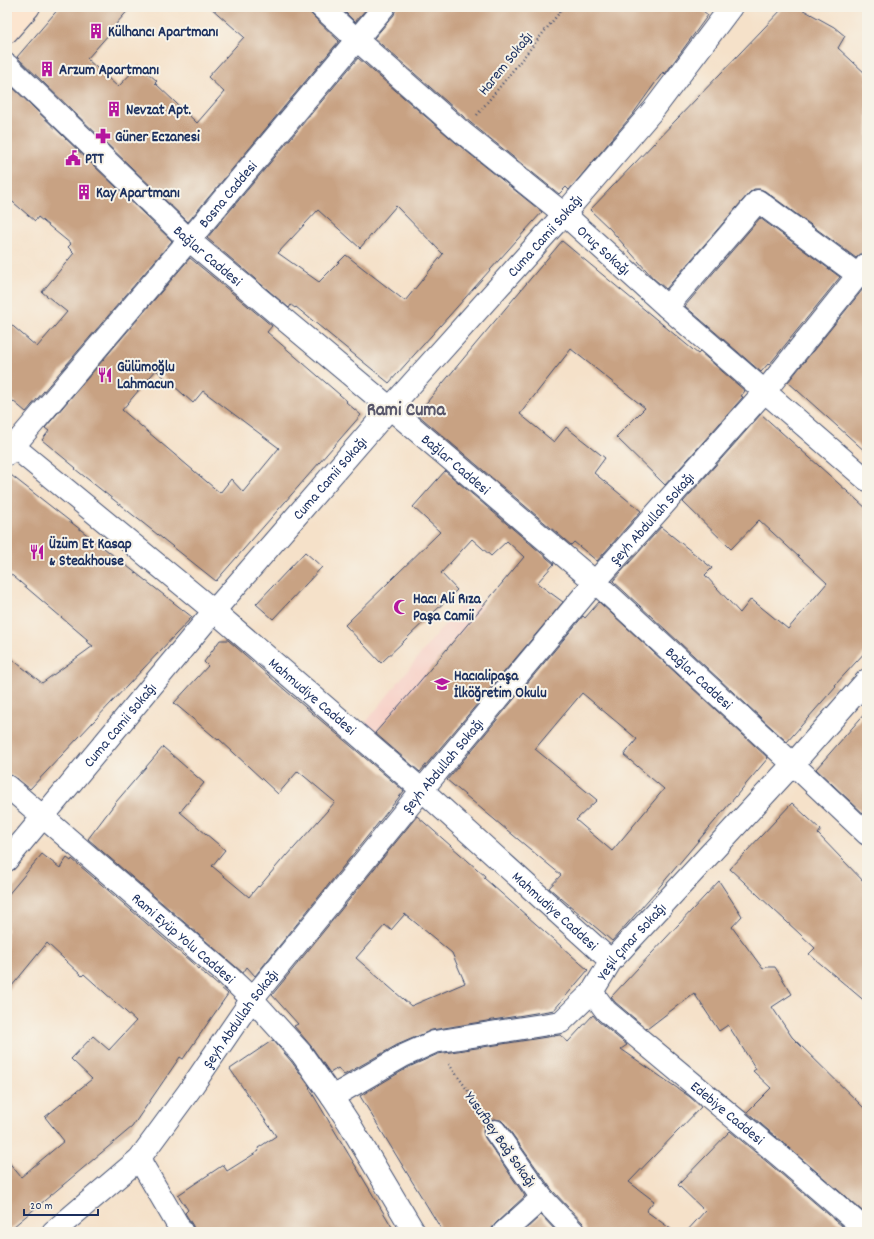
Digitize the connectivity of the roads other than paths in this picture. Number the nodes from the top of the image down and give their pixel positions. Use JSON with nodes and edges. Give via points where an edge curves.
{"nodes":[{"id":1,"x":29,"y":7,"type":"edge"},
{"id":2,"x":321,"y":7,"type":"edge"},
{"id":3,"x":384,"y":7,"type":"edge"},
{"id":4,"x":731,"y":7,"type":"edge"},
{"id":5,"x":7,"y":32,"type":"edge"},
{"id":6,"x":357,"y":40,"type":"junction"},
{"id":7,"x":7,"y":65,"type":"edge"},
{"id":8,"x":564,"y":214,"type":"junction"},
{"id":9,"x":189,"y":240,"type":"junction"},
{"id":10,"x":862,"y":269,"type":"edge"},
{"id":11,"x":667,"y":307,"type":"junction"},
{"id":12,"x":765,"y":391,"type":"junction"},
{"id":13,"x":390,"y":408,"type":"junction"},
{"id":14,"x":9,"y":447,"type":"edge"},
{"id":15,"x":867,"y":480,"type":"edge"},
{"id":16,"x":595,"y":582,"type":"junction"},
{"id":17,"x":214,"y":611,"type":"junction"},
{"id":18,"x":867,"y":680,"type":"edge"},
{"id":19,"x":793,"y":764,"type":"junction"},
{"id":20,"x":7,"y":786,"type":"edge"},
{"id":21,"x":422,"y":790,"type":"junction"},
{"id":22,"x":42,"y":816,"type":"junction"},
{"id":23,"x":867,"y":834,"type":"edge"},
{"id":24,"x":7,"y":860,"type":"edge"},
{"id":25,"x":611,"y":961,"type":"junction"},
{"id":26,"x":592,"y":992,"type":"junction"},
{"id":27,"x":252,"y":1000,"type":"junction"},
{"id":28,"x":332,"y":1097,"type":"junction"},
{"id":29,"x":495,"y":1131,"type":"road end"},
{"id":30,"x":139,"y":1159,"type":"junction"},
{"id":31,"x":542,"y":1198,"type":"junction"},
{"id":32,"x":867,"y":1231,"type":"edge"},
{"id":33,"x":53,"y":1232,"type":"edge"},
{"id":34,"x":182,"y":1232,"type":"edge"},
{"id":35,"x":414,"y":1232,"type":"edge"},
{"id":36,"x":504,"y":1232,"type":"edge"},
{"id":37,"x":574,"y":1232,"type":"edge"}],
"edges":[{"from":1,"to":5,"type":"main road"},
{"from":2,"to":6,"type":"street","name":"Oruç Sokağı"},
{"from":3,"to":6,"type":"street","name":"Bosna Caddesi"},
{"from":4,"to":8,"type":"street","name":"Cuma Camii Sokağı","via":[[654,109]]},
{"from":6,"to":8,"type":"street","name":"Oruç Sokağı","via":[[463,133]]},
{"from":6,"to":9,"type":"street","name":"Bosna Caddesi"},
{"from":7,"to":9,"type":"street","name":"Bağlar Caddesi"},
{"from":8,"to":11,"type":"street","name":"Oruç Sokağı"},
{"from":8,"to":13,"type":"street","name":"Cuma Camii Sokağı"},
{"from":9,"to":13,"type":"street","name":"Bağlar Caddesi"},
{"from":9,"to":14,"type":"street","name":"Bosna Caddesi"},
{"from":10,"to":11,"type":"street","via":[[758,201]]},
{"from":10,"to":12,"type":"street","name":"Şeyh Abdullah Sokağı"},
{"from":11,"to":12,"type":"street","name":"Oruç Sokağı"},
{"from":12,"to":15,"type":"street","name":"Oruç Sokağı"},
{"from":12,"to":16,"type":"street","name":"Şeyh Abdullah Sokağı"},
{"from":13,"to":16,"type":"street","name":"Bağlar Caddesi"},
{"from":13,"to":17,"type":"street","name":"Cuma Camii Sokağı"},
{"from":14,"to":17,"type":"street","name":"Mahmudiye Caddesi"},
{"from":16,"to":19,"type":"street","name":"Bağlar Caddesi"},
{"from":16,"to":21,"type":"street","name":"Şeyh Abdullah Sokağı"},
{"from":17,"to":21,"type":"street","name":"Mahmudiye Caddesi"},
{"from":17,"to":22,"type":"street","name":"Cuma Camii Sokağı"},
{"from":18,"to":19,"type":"street","name":"Yeşil Çınar Sokağı"},
{"from":19,"to":23,"type":"street","name":"Bağlar Caddesi"},
{"from":19,"to":25,"type":"street","name":"Yeşil Çınar Sokağı"},
{"from":20,"to":22,"type":"street","name":"Rami Eyüp Yolu Caddesi"},
{"from":21,"to":25,"type":"street","name":"Mahmudiye Caddesi"},
{"from":21,"to":27,"type":"street","name":"Şeyh Abdullah Sokağı"},
{"from":22,"to":24,"type":"street","name":"Cuma Camii Sokağı"},
{"from":22,"to":27,"type":"street","name":"Rami Eyüp Yolu Caddesi","via":[[228,976]]},
{"from":25,"to":26,"type":"street","name":"Yeşil Çınar Sokağı"},
{"from":26,"to":28,"type":"street","name":"Yeşil Çınar Sokağı","via":[[561,1022],[434,1042],[403,1056]]},
{"from":26,"to":32,"type":"street","name":"Edebiye Caddesi","via":[[606,1011]]},
{"from":27,"to":28,"type":"street","name":"Rami Eyüp Yolu Caddesi","via":[[301,1053]]},
{"from":27,"to":30,"type":"street","name":"Şeyh Abdullah Sokağı"},
{"from":28,"to":35,"type":"street","name":"Rami Eyüp Yolu Caddesi"},
{"from":29,"to":31,"type":"street","name":"Yusufbey Bağ Sokağı"},
{"from":30,"to":33,"type":"street","name":"Şeyh Abdullah Sokağı"},
{"from":30,"to":34,"type":"street"},
{"from":31,"to":36,"type":"street"},
{"from":31,"to":37,"type":"street","name":"Yusufbey Bağ Sokağı"}]}
